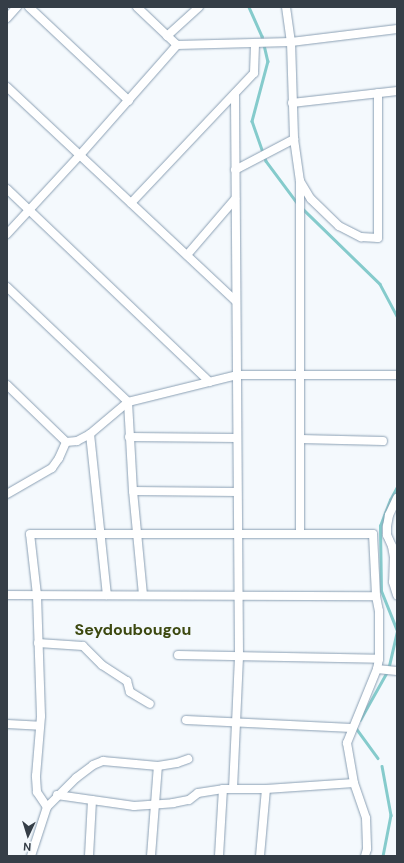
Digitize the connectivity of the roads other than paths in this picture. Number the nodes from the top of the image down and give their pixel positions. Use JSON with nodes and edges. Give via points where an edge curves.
{"nodes":[{"id":1,"x":17,"y":7,"type":"edge"},
{"id":2,"x":29,"y":7,"type":"edge"},
{"id":3,"x":136,"y":7,"type":"edge"},
{"id":4,"x":199,"y":7,"type":"edge"},
{"id":5,"x":286,"y":7,"type":"edge"},
{"id":6,"x":7,"y":18,"type":"edge"},
{"id":7,"x":397,"y":29,"type":"edge"},
{"id":8,"x":167,"y":36,"type":"junction"},
{"id":9,"x":291,"y":42,"type":"junction"},
{"id":10,"x":255,"y":43,"type":"junction"},
{"id":11,"x":177,"y":45,"type":"junction"},
{"id":12,"x":7,"y":87,"type":"edge"},
{"id":13,"x":397,"y":91,"type":"edge"},
{"id":14,"x":235,"y":94,"type":"junction"},
{"id":15,"x":378,"y":94,"type":"junction"},
{"id":16,"x":129,"y":101,"type":"junction"},
{"id":17,"x":292,"y":103,"type":"junction"},
{"id":18,"x":294,"y":140,"type":"junction"},
{"id":19,"x":80,"y":155,"type":"junction"},
{"id":20,"x":235,"y":170,"type":"junction"},
{"id":21,"x":300,"y":181,"type":"junction"},
{"id":22,"x":7,"y":189,"type":"edge"},
{"id":23,"x":235,"y":199,"type":"junction"},
{"id":24,"x":131,"y":203,"type":"junction"},
{"id":25,"x":29,"y":210,"type":"junction"},
{"id":26,"x":7,"y":234,"type":"edge"},
{"id":27,"x":187,"y":255,"type":"junction"},
{"id":28,"x":7,"y":287,"type":"edge"},
{"id":29,"x":236,"y":301,"type":"junction"},
{"id":30,"x":237,"y":375,"type":"junction"},
{"id":31,"x":300,"y":375,"type":"junction"},
{"id":32,"x":397,"y":375,"type":"edge"},
{"id":33,"x":210,"y":382,"type":"junction"},
{"id":34,"x":7,"y":385,"type":"edge"},
{"id":35,"x":128,"y":402,"type":"junction"},
{"id":36,"x":90,"y":434,"type":"junction"},
{"id":37,"x":129,"y":437,"type":"junction"},
{"id":38,"x":237,"y":438,"type":"junction"},
{"id":39,"x":300,"y":439,"type":"junction"},
{"id":40,"x":383,"y":441,"type":"dead end"},
{"id":41,"x":66,"y":442,"type":"junction"},
{"id":42,"x":133,"y":492,"type":"junction"},
{"id":43,"x":238,"y":492,"type":"junction"},
{"id":44,"x":7,"y":494,"type":"edge"},
{"id":45,"x":397,"y":498,"type":"edge"},
{"id":46,"x":101,"y":534,"type":"junction"},
{"id":47,"x":137,"y":534,"type":"junction"},
{"id":48,"x":238,"y":534,"type":"junction"},
{"id":49,"x":300,"y":534,"type":"junction"},
{"id":50,"x":7,"y":595,"type":"edge"},
{"id":51,"x":37,"y":595,"type":"junction"},
{"id":52,"x":107,"y":595,"type":"junction"},
{"id":53,"x":143,"y":595,"type":"junction"},
{"id":54,"x":397,"y":595,"type":"edge"},
{"id":55,"x":238,"y":596,"type":"junction"},
{"id":56,"x":376,"y":596,"type":"junction"},
{"id":57,"x":38,"y":643,"type":"junction"},
{"id":58,"x":178,"y":655,"type":"dead end"},
{"id":59,"x":239,"y":656,"type":"junction"},
{"id":60,"x":379,"y":659,"type":"junction"},
{"id":61,"x":377,"y":669,"type":"junction"},
{"id":62,"x":397,"y":671,"type":"edge"},
{"id":63,"x":150,"y":704,"type":"dead end"},
{"id":64,"x":186,"y":720,"type":"dead end"},
{"id":65,"x":236,"y":723,"type":"junction"},
{"id":66,"x":7,"y":724,"type":"edge"},
{"id":67,"x":40,"y":726,"type":"junction"},
{"id":68,"x":352,"y":728,"type":"junction"},
{"id":69,"x":188,"y":759,"type":"dead end"},
{"id":70,"x":158,"y":766,"type":"junction"},
{"id":71,"x":354,"y":783,"type":"junction"},
{"id":72,"x":223,"y":789,"type":"junction"},
{"id":73,"x":233,"y":789,"type":"junction"},
{"id":74,"x":266,"y":789,"type":"junction"},
{"id":75,"x":58,"y":795,"type":"junction"},
{"id":76,"x":92,"y":800,"type":"junction"},
{"id":77,"x":155,"y":804,"type":"junction"},
{"id":78,"x":47,"y":807,"type":"junction"},
{"id":79,"x":31,"y":856,"type":"edge"},
{"id":80,"x":89,"y":856,"type":"edge"},
{"id":81,"x":151,"y":856,"type":"edge"},
{"id":82,"x":219,"y":856,"type":"edge"},
{"id":83,"x":260,"y":856,"type":"edge"},
{"id":84,"x":365,"y":856,"type":"edge"}],
"edges":[{"from":1,"to":6,"type":"street"},
{"from":2,"to":16,"type":"street"},
{"from":3,"to":8,"type":"street"},
{"from":4,"to":8,"type":"street"},
{"from":5,"to":9,"type":"street"},
{"from":7,"to":9,"type":"street"},
{"from":8,"to":11,"type":"street"},
{"from":9,"to":10,"type":"street"},
{"from":9,"to":17,"type":"street"},
{"from":10,"to":11,"type":"street"},
{"from":10,"to":14,"type":"street","via":[[254,73]]},
{"from":11,"to":16,"type":"street"},
{"from":12,"to":19,"type":"street"},
{"from":13,"to":15,"type":"street"},
{"from":14,"to":20,"type":"street"},
{"from":14,"to":24,"type":"street"},
{"from":15,"to":17,"type":"street"},
{"from":15,"to":21,"type":"street","via":[[378,238],[362,237],[339,226],[311,199]]},
{"from":16,"to":19,"type":"street"},
{"from":17,"to":18,"type":"street"},
{"from":18,"to":20,"type":"street"},
{"from":18,"to":21,"type":"street"},
{"from":19,"to":24,"type":"street"},
{"from":19,"to":25,"type":"street"},
{"from":20,"to":23,"type":"street"},
{"from":21,"to":31,"type":"street"},
{"from":22,"to":25,"type":"street"},
{"from":23,"to":27,"type":"street"},
{"from":23,"to":29,"type":"street"},
{"from":24,"to":27,"type":"street"},
{"from":25,"to":26,"type":"street"},
{"from":25,"to":33,"type":"street"},
{"from":27,"to":29,"type":"street"},
{"from":28,"to":35,"type":"street"},
{"from":29,"to":30,"type":"street"},
{"from":30,"to":31,"type":"street"},
{"from":30,"to":33,"type":"street"},
{"from":30,"to":38,"type":"street"},
{"from":31,"to":32,"type":"street"},
{"from":31,"to":39,"type":"street"},
{"from":33,"to":35,"type":"street"},
{"from":34,"to":41,"type":"street"},
{"from":35,"to":36,"type":"street"},
{"from":35,"to":37,"type":"street"},
{"from":36,"to":41,"type":"street","via":[[77,441]]},
{"from":36,"to":46,"type":"street"},
{"from":37,"to":38,"type":"street"},
{"from":37,"to":42,"type":"street"},
{"from":38,"to":43,"type":"street"},
{"from":39,"to":40,"type":"street"},
{"from":39,"to":49,"type":"street"},
{"from":41,"to":44,"type":"street","via":[[52,468]]},
{"from":42,"to":43,"type":"street"},
{"from":42,"to":47,"type":"street"},
{"from":43,"to":48,"type":"street"},
{"from":45,"to":54,"type":"street","via":[[389,515],[387,535],[392,546],[393,582]]},
{"from":46,"to":47,"type":"street"},
{"from":46,"to":51,"type":"street","via":[[30,534]]},
{"from":46,"to":52,"type":"street"},
{"from":47,"to":48,"type":"street"},
{"from":47,"to":53,"type":"street"},
{"from":48,"to":49,"type":"street"},
{"from":48,"to":55,"type":"street"},
{"from":49,"to":56,"type":"street","via":[[373,534]]},
{"from":50,"to":51,"type":"street"},
{"from":51,"to":52,"type":"street"},
{"from":51,"to":57,"type":"street"},
{"from":52,"to":53,"type":"street"},
{"from":53,"to":55,"type":"street"},
{"from":55,"to":56,"type":"street"},
{"from":55,"to":59,"type":"street"},
{"from":56,"to":60,"type":"street","via":[[379,611]]},
{"from":57,"to":63,"type":"street","via":[[83,646],[102,665],[127,681],[130,692]]},
{"from":57,"to":67,"type":"street"},
{"from":58,"to":59,"type":"street"},
{"from":59,"to":60,"type":"street"},
{"from":59,"to":65,"type":"street"},
{"from":60,"to":61,"type":"street"},
{"from":61,"to":62,"type":"street"},
{"from":61,"to":68,"type":"street"},
{"from":64,"to":65,"type":"street"},
{"from":65,"to":68,"type":"street"},
{"from":65,"to":73,"type":"street"},
{"from":66,"to":67,"type":"street"},
{"from":67,"to":78,"type":"street","via":[[37,792]]},
{"from":68,"to":71,"type":"street","via":[[347,743]]},
{"from":69,"to":70,"type":"street"},
{"from":70,"to":75,"type":"street","via":[[103,761],[93,765]]},
{"from":70,"to":77,"type":"street"},
{"from":71,"to":74,"type":"street"},
{"from":71,"to":84,"type":"street","via":[[367,825]]},
{"from":72,"to":73,"type":"street"},
{"from":72,"to":77,"type":"street","via":[[198,793],[189,800]]},
{"from":72,"to":82,"type":"street"},
{"from":73,"to":74,"type":"street"},
{"from":74,"to":83,"type":"street"},
{"from":75,"to":76,"type":"street"},
{"from":75,"to":78,"type":"street"},
{"from":76,"to":77,"type":"street","via":[[134,806]]},
{"from":76,"to":80,"type":"street"},
{"from":77,"to":81,"type":"street"},
{"from":78,"to":79,"type":"street"}]}
